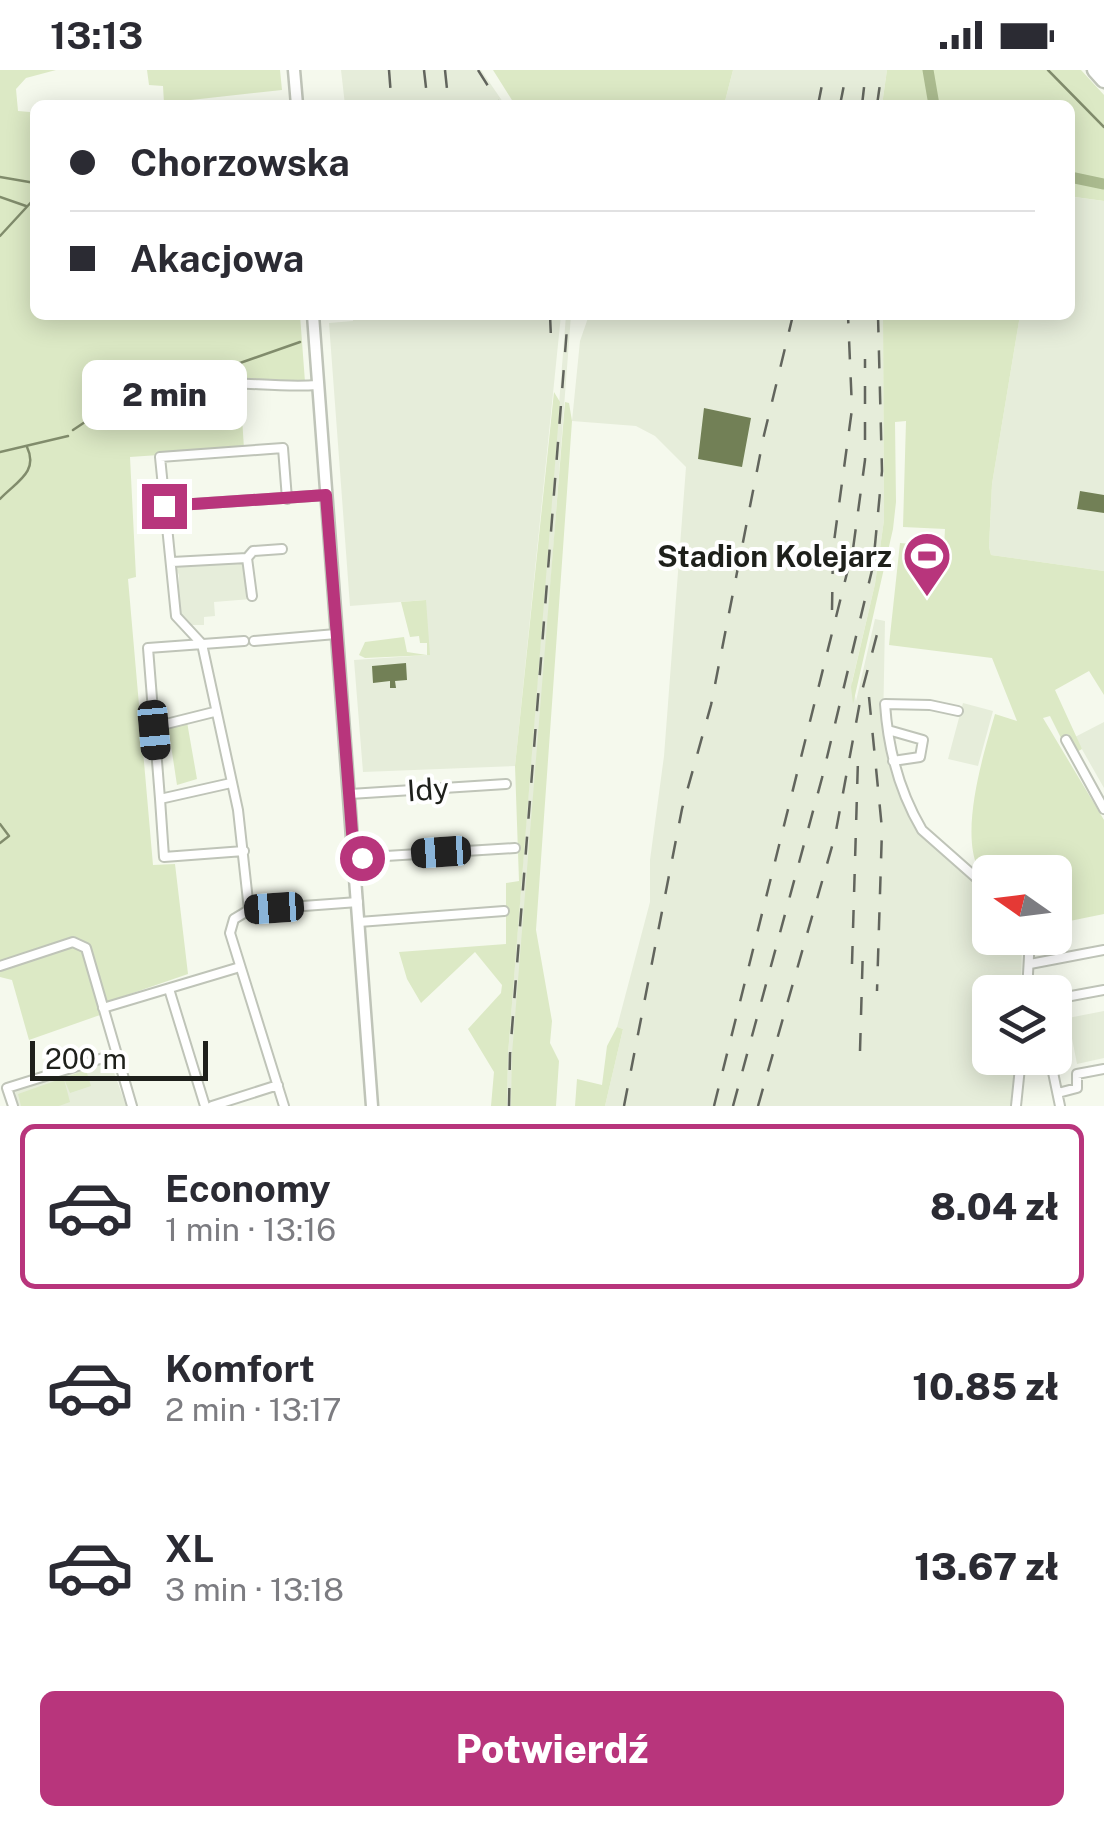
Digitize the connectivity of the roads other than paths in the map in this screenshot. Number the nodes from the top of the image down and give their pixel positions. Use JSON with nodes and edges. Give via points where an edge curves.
{"nodes":[{"id":1,"x":294,"y":70,"type":"edge"},
{"id":2,"x":1095,"y":70,"type":"edge"},
{"id":3,"x":1104,"y":80,"type":"edge"},
{"id":4,"x":297,"y":100,"type":"edge"},
{"id":5,"x":313,"y":320,"type":"edge"},
{"id":6,"x":317,"y":385,"type":"junction"},
{"id":7,"x":165,"y":390,"type":"dead end"},
{"id":8,"x":326,"y":495,"type":"junction"},
{"id":9,"x":286,"y":498,"type":"junction"},
{"id":10,"x":164,"y":506,"type":"junction"},
{"id":11,"x":282,"y":549,"type":"dead end"},
{"id":12,"x":247,"y":558,"type":"junction"},
{"id":13,"x":172,"y":562,"type":"junction"},
{"id":14,"x":252,"y":596,"type":"dead end"},
{"id":15,"x":336,"y":634,"type":"junction"},
{"id":16,"x":254,"y":641,"type":"dead end"},
{"id":17,"x":244,"y":642,"type":"dead end"},
{"id":18,"x":202,"y":644,"type":"junction"},
{"id":19,"x":214,"y":712,"type":"junction"},
{"id":20,"x":958,"y":712,"type":"dead end"},
{"id":21,"x":154,"y":726,"type":"junction"},
{"id":22,"x":888,"y":730,"type":"junction"},
{"id":23,"x":1066,"y":740,"type":"dead end"},
{"id":24,"x":893,"y":760,"type":"junction"},
{"id":25,"x":232,"y":783,"type":"junction"},
{"id":26,"x":506,"y":784,"type":"dead end"},
{"id":27,"x":350,"y":794,"type":"junction"},
{"id":28,"x":160,"y":798,"type":"junction"},
{"id":29,"x":1104,"y":808,"type":"edge"},
{"id":30,"x":516,"y":848,"type":"dead end"},
{"id":31,"x":244,"y":851,"type":"junction"},
{"id":32,"x":354,"y":858,"type":"junction"},
{"id":33,"x":972,"y":874,"type":"edge"},
{"id":34,"x":358,"y":902,"type":"junction"},
{"id":35,"x":249,"y":910,"type":"junction"},
{"id":36,"x":504,"y":912,"type":"dead end"},
{"id":37,"x":359,"y":922,"type":"junction"},
{"id":38,"x":1104,"y":950,"type":"edge"},
{"id":39,"x":1030,"y":955,"type":"edge"},
{"id":40,"x":1030,"y":964,"type":"junction"},
{"id":41,"x":0,"y":966,"type":"edge"},
{"id":42,"x":240,"y":967,"type":"junction"},
{"id":43,"x":1029,"y":975,"type":"edge"},
{"id":44,"x":169,"y":989,"type":"junction"},
{"id":45,"x":1104,"y":990,"type":"edge"},
{"id":46,"x":1072,"y":997,"type":"edge"},
{"id":47,"x":103,"y":1008,"type":"junction"},
{"id":48,"x":116,"y":1054,"type":"junction"},
{"id":49,"x":1104,"y":1069,"type":"edge"},
{"id":50,"x":1019,"y":1075,"type":"edge"},
{"id":51,"x":1054,"y":1075,"type":"edge"},
{"id":52,"x":278,"y":1086,"type":"junction"},
{"id":53,"x":1058,"y":1092,"type":"junction"},
{"id":54,"x":13,"y":1106,"type":"edge"},
{"id":55,"x":132,"y":1106,"type":"edge"},
{"id":56,"x":209,"y":1106,"type":"edge"},
{"id":57,"x":284,"y":1106,"type":"edge"},
{"id":58,"x":372,"y":1106,"type":"edge"},
{"id":59,"x":1016,"y":1106,"type":"edge"},
{"id":60,"x":1060,"y":1106,"type":"edge"}],
"edges":[{"from":1,"to":4,"type":"main road"},
{"from":2,"to":3,"type":"highway"},
{"from":5,"to":6,"type":"main road"},
{"from":6,"to":7,"type":"street"},
{"from":6,"to":8,"type":"main road"},
{"from":8,"to":9,"type":"street"},
{"from":8,"to":15,"type":"main road"},
{"from":9,"to":10,"type":"street"},
{"from":9,"to":10,"type":"street","via":[[283,448],[160,457]]},
{"from":10,"to":13,"type":"street"},
{"from":11,"to":12,"type":"street","via":[[253,551]]},
{"from":12,"to":13,"type":"street"},
{"from":12,"to":14,"type":"street"},
{"from":13,"to":18,"type":"street","via":[[176,616]]},
{"from":15,"to":16,"type":"street"},
{"from":15,"to":27,"type":"main road"},
{"from":17,"to":18,"type":"street"},
{"from":18,"to":19,"type":"street"},
{"from":18,"to":21,"type":"street","via":[[148,648]]},
{"from":19,"to":21,"type":"street"},
{"from":19,"to":25,"type":"street"},
{"from":20,"to":22,"type":"street","via":[[886,704]]},
{"from":21,"to":28,"type":"street"},
{"from":22,"to":24,"type":"street"},
{"from":22,"to":24,"type":"street","via":[[923,740],[920,756]]},
{"from":23,"to":29,"type":"street"},
{"from":24,"to":33,"type":"street","via":[[922,830]]},
{"from":25,"to":28,"type":"street"},
{"from":25,"to":31,"type":"street"},
{"from":26,"to":27,"type":"street","name":"Idy"},
{"from":27,"to":32,"type":"main road"},
{"from":28,"to":31,"type":"street","via":[[164,857]]},
{"from":30,"to":32,"type":"street"},
{"from":31,"to":35,"type":"street"},
{"from":32,"to":34,"type":"main road"},
{"from":34,"to":35,"type":"street"},
{"from":34,"to":37,"type":"main road"},
{"from":35,"to":42,"type":"street","via":[[230,928]]},
{"from":36,"to":37,"type":"street"},
{"from":37,"to":58,"type":"main road"},
{"from":38,"to":40,"type":"street"},
{"from":39,"to":40,"type":"street"},
{"from":40,"to":43,"type":"street"},
{"from":41,"to":47,"type":"street","via":[[78,943],[89,952]]},
{"from":42,"to":44,"type":"street"},
{"from":42,"to":52,"type":"street"},
{"from":44,"to":47,"type":"street"},
{"from":44,"to":56,"type":"street"},
{"from":45,"to":46,"type":"street"},
{"from":47,"to":48,"type":"street"},
{"from":48,"to":54,"type":"street","via":[[7,1088]]},
{"from":48,"to":55,"type":"street"},
{"from":49,"to":53,"type":"street","via":[[1077,1074],[1076,1088]]},
{"from":50,"to":59,"type":"street"},
{"from":51,"to":53,"type":"street"},
{"from":52,"to":56,"type":"street"},
{"from":52,"to":57,"type":"street"},
{"from":53,"to":60,"type":"street"}]}
